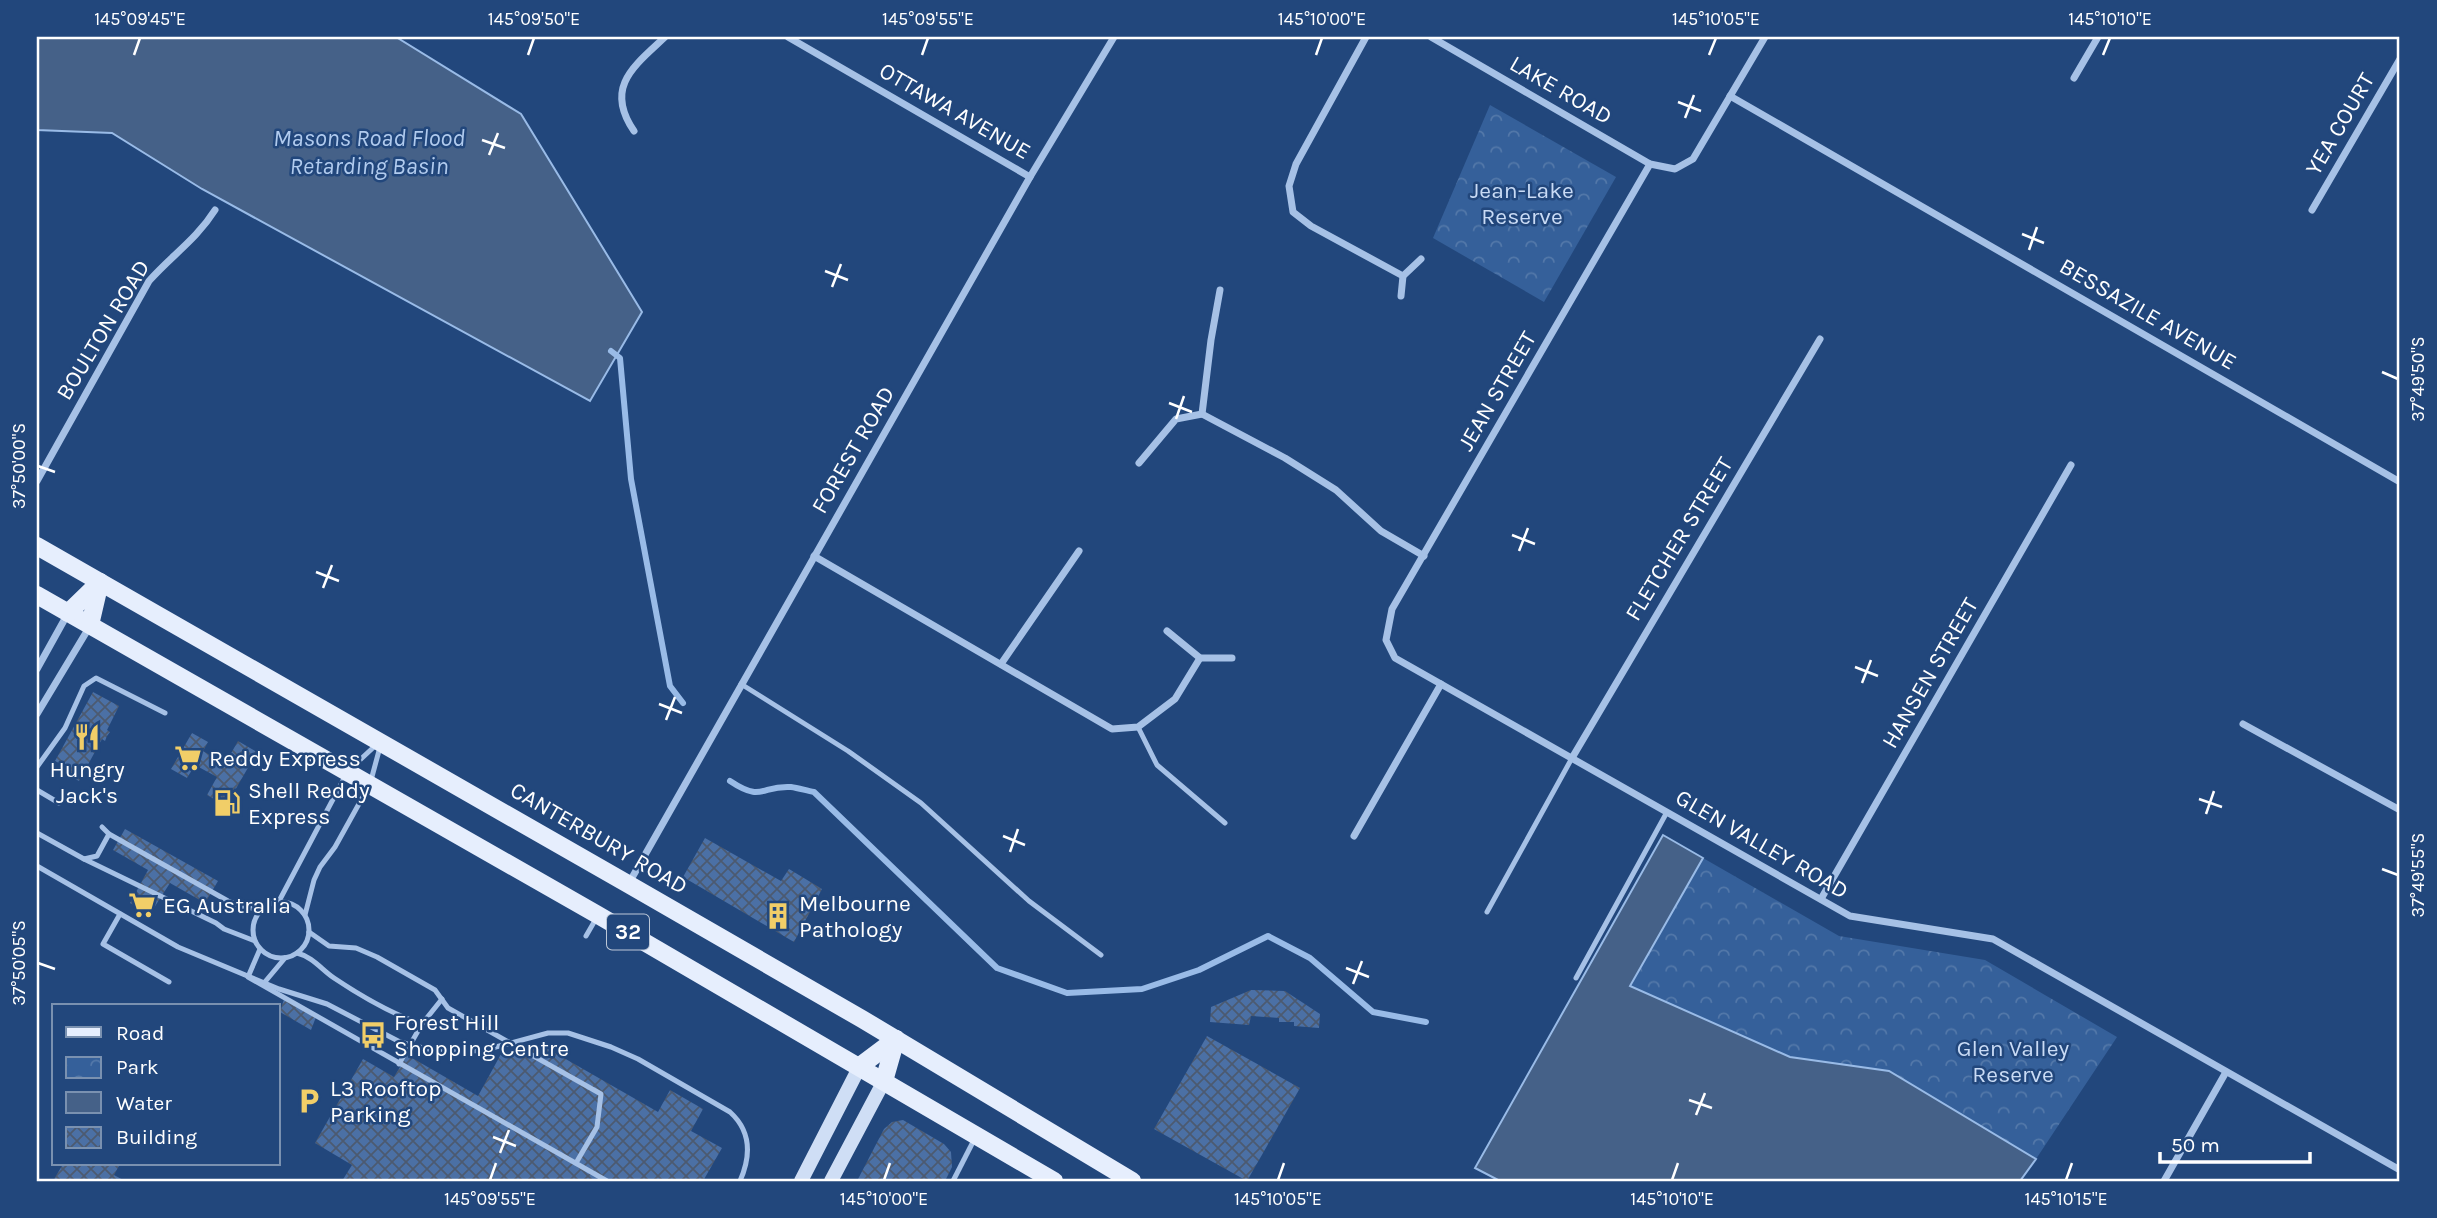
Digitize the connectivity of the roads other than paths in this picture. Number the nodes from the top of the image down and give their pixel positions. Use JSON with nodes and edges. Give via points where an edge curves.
{"nodes":[{"id":1,"x":665,"y":37,"type":"edge"},
{"id":2,"x":788,"y":37,"type":"edge"},
{"id":3,"x":1114,"y":37,"type":"edge"},
{"id":4,"x":1366,"y":37,"type":"edge"},
{"id":5,"x":1431,"y":37,"type":"edge"},
{"id":6,"x":1765,"y":37,"type":"edge"},
{"id":7,"x":2098,"y":37,"type":"edge"},
{"id":8,"x":2400,"y":58,"type":"edge"},
{"id":9,"x":2074,"y":79,"type":"dead end"},
{"id":10,"x":1730,"y":96,"type":"junction"},
{"id":11,"x":634,"y":131,"type":"dead end"},
{"id":12,"x":1650,"y":164,"type":"junction"},
{"id":13,"x":1030,"y":177,"type":"junction"},
{"id":14,"x":215,"y":210,"type":"dead end"},
{"id":15,"x":2312,"y":210,"type":"dead end"},
{"id":16,"x":1421,"y":259,"type":"dead end"},
{"id":17,"x":1403,"y":276,"type":"junction"},
{"id":18,"x":1220,"y":290,"type":"dead end"},
{"id":19,"x":1401,"y":296,"type":"dead end"},
{"id":20,"x":1820,"y":339,"type":"dead end"},
{"id":21,"x":1202,"y":414,"type":"junction"},
{"id":22,"x":1139,"y":463,"type":"dead end"},
{"id":23,"x":2071,"y":466,"type":"dead end"},
{"id":24,"x":37,"y":481,"type":"edge"},
{"id":25,"x":2400,"y":482,"type":"edge"},
{"id":26,"x":37,"y":546,"type":"edge"},
{"id":27,"x":1079,"y":551,"type":"dead end"},
{"id":28,"x":814,"y":556,"type":"junction"},
{"id":29,"x":1424,"y":556,"type":"junction"},
{"id":30,"x":100,"y":582,"type":"junction"},
{"id":31,"x":37,"y":595,"type":"edge"},
{"id":32,"x":68,"y":613,"type":"junction"},
{"id":33,"x":90,"y":625,"type":"junction"},
{"id":34,"x":1167,"y":631,"type":"dead end"},
{"id":35,"x":1386,"y":640,"type":"joint"},
{"id":36,"x":1200,"y":658,"type":"junction"},
{"id":37,"x":1232,"y":658,"type":"dead end"},
{"id":38,"x":1001,"y":664,"type":"junction"},
{"id":39,"x":37,"y":669,"type":"edge"},
{"id":40,"x":741,"y":684,"type":"junction"},
{"id":41,"x":1441,"y":684,"type":"junction"},
{"id":42,"x":165,"y":713,"type":"dead end"},
{"id":43,"x":37,"y":714,"type":"edge"},
{"id":44,"x":2243,"y":724,"type":"dead end"},
{"id":45,"x":1138,"y":727,"type":"junction"},
{"id":46,"x":381,"y":741,"type":"junction"},
{"id":47,"x":1572,"y":758,"type":"junction"},
{"id":48,"x":37,"y":767,"type":"edge"},
{"id":49,"x":348,"y":771,"type":"junction"},
{"id":50,"x":370,"y":784,"type":"junction"},
{"id":51,"x":37,"y":790,"type":"edge"},
{"id":52,"x":59,"y":803,"type":"dead end"},
{"id":53,"x":2400,"y":810,"type":"edge"},
{"id":54,"x":1667,"y":812,"type":"junction"},
{"id":55,"x":1225,"y":823,"type":"dead end"},
{"id":56,"x":102,"y":827,"type":"dead end"},
{"id":57,"x":37,"y":833,"type":"edge"},
{"id":58,"x":109,"y":834,"type":"junction"},
{"id":59,"x":1354,"y":836,"type":"dead end"},
{"id":60,"x":84,"y":859,"type":"junction"},
{"id":61,"x":37,"y":866,"type":"edge"},
{"id":62,"x":628,"y":884,"type":"junction"},
{"id":63,"x":1821,"y":899,"type":"junction"},
{"id":64,"x":278,"y":903,"type":"junction"},
{"id":65,"x":262,"y":910,"type":"junction"},
{"id":66,"x":1487,"y":912,"type":"dead end"},
{"id":67,"x":120,"y":914,"type":"junction"},
{"id":68,"x":305,"y":915,"type":"junction"},
{"id":69,"x":598,"y":915,"type":"junction"},
{"id":70,"x":309,"y":932,"type":"junction"},
{"id":71,"x":586,"y":936,"type":"dead end"},
{"id":72,"x":256,"y":941,"type":"junction"},
{"id":73,"x":260,"y":949,"type":"junction"},
{"id":74,"x":297,"y":953,"type":"junction"},
{"id":75,"x":1101,"y":955,"type":"dead end"},
{"id":76,"x":285,"y":958,"type":"junction"},
{"id":77,"x":1576,"y":978,"type":"dead end"},
{"id":78,"x":169,"y":982,"type":"dead end"},
{"id":79,"x":262,"y":985,"type":"junction"},
{"id":80,"x":442,"y":999,"type":"junction"},
{"id":81,"x":422,"y":1024,"type":"junction"},
{"id":82,"x":896,"y":1040,"type":"junction"},
{"id":83,"x":399,"y":1064,"type":"junction"},
{"id":84,"x":860,"y":1066,"type":"junction"},
{"id":85,"x":2227,"y":1072,"type":"junction"},
{"id":86,"x":884,"y":1081,"type":"junction"},
{"id":87,"x":977,"y":1135,"type":"junction"},
{"id":88,"x":576,"y":1163,"type":"junction"},
{"id":89,"x":2400,"y":1170,"type":"edge"},
{"id":90,"x":607,"y":1181,"type":"edge"},
{"id":91,"x":740,"y":1181,"type":"edge"},
{"id":92,"x":801,"y":1181,"type":"edge"},
{"id":93,"x":831,"y":1181,"type":"edge"},
{"id":94,"x":953,"y":1181,"type":"edge"},
{"id":95,"x":1054,"y":1181,"type":"edge"},
{"id":96,"x":1132,"y":1181,"type":"edge"},
{"id":97,"x":2164,"y":1181,"type":"edge"}],
"edges":[{"from":1,"to":11,"type":"street","via":[[623,82],[622,113]]},
{"from":2,"to":13,"type":"street","name":"OTTAWA AVENUE"},
{"from":3,"to":13,"type":"street","name":"FOREST ROAD"},
{"from":4,"to":17,"type":"street","via":[[1296,164],[1289,186],[1293,212]]},
{"from":5,"to":12,"type":"street","name":"LAKE ROAD"},
{"from":6,"to":10,"type":"street"},
{"from":7,"to":9,"type":"street"},
{"from":8,"to":15,"type":"street","name":"YEA COURT"},
{"from":10,"to":12,"type":"street","name":"LAKE ROAD","via":[[1693,159],[1675,169]]},
{"from":10,"to":25,"type":"street","name":"BESSAZILE AVENUE"},
{"from":12,"to":29,"type":"street","name":"JEAN STREET"},
{"from":13,"to":28,"type":"street","name":"FOREST ROAD"},
{"from":14,"to":24,"type":"street","name":"BOULTON ROAD","via":[[194,239],[149,281]]},
{"from":16,"to":17,"type":"street"},
{"from":17,"to":19,"type":"street"},
{"from":18,"to":21,"type":"street"},
{"from":20,"to":47,"type":"street","name":"FLETCHER STREET"},
{"from":21,"to":22,"type":"street","via":[[1176,419]]},
{"from":21,"to":29,"type":"street","via":[[1336,490],[1381,531]]},
{"from":23,"to":63,"type":"street","name":"HANSEN STREET"},
{"from":26,"to":30,"type":"main road","name":"CANTERBURY ROAD","number":"32"},
{"from":27,"to":38,"type":"street"},
{"from":28,"to":38,"type":"street"},
{"from":28,"to":40,"type":"street","name":"FOREST ROAD"},
{"from":29,"to":35,"type":"street","name":"JEAN STREET","via":[[1392,609]]},
{"from":30,"to":32,"type":"main road"},
{"from":30,"to":33,"type":"main road"},
{"from":30,"to":46,"type":"main road","name":"CANTERBURY ROAD","number":"32"},
{"from":31,"to":32,"type":"main road","number":"32"},
{"from":32,"to":33,"type":"main road","number":"32"},
{"from":32,"to":39,"type":"street"},
{"from":33,"to":43,"type":"street"},
{"from":33,"to":49,"type":"main road","number":"32"},
{"from":34,"to":36,"type":"street"},
{"from":35,"to":41,"type":"street","name":"GLEN VALLEY ROAD","via":[[1395,658]]},
{"from":36,"to":37,"type":"street"},
{"from":36,"to":45,"type":"street","via":[[1175,699]]},
{"from":38,"to":45,"type":"street","via":[[1112,729]]},
{"from":40,"to":62,"type":"street","name":"FOREST ROAD"},
{"from":40,"to":75,"type":"lane","via":[[921,803],[1030,901]]},
{"from":41,"to":47,"type":"street","name":"GLEN VALLEY ROAD"},
{"from":41,"to":59,"type":"street"},
{"from":42,"to":48,"type":"lane","via":[[96,678],[84,686],[65,729]]},
{"from":44,"to":53,"type":"street"},
{"from":45,"to":55,"type":"lane","via":[[1157,765]]},
{"from":46,"to":49,"type":"lane"},
{"from":46,"to":50,"type":"lane"},
{"from":46,"to":62,"type":"main road","name":"CANTERBURY ROAD","number":"32"},
{"from":47,"to":54,"type":"street","name":"GLEN VALLEY ROAD"},
{"from":47,"to":66,"type":"lane"},
{"from":49,"to":50,"type":"main road","number":"32"},
{"from":49,"to":64,"type":"lane"},
{"from":50,"to":68,"type":"lane","via":[[320,867]]},
{"from":50,"to":69,"type":"main road","number":"32"},
{"from":51,"to":52,"type":"lane"},
{"from":54,"to":63,"type":"street","name":"GLEN VALLEY ROAD"},
{"from":54,"to":77,"type":"lane"},
{"from":56,"to":58,"type":"lane"},
{"from":57,"to":60,"type":"lane"},
{"from":58,"to":60,"type":"lane","via":[[97,856]]},
{"from":58,"to":65,"type":"lane","via":[[228,901]]},
{"from":60,"to":72,"type":"lane"},
{"from":61,"to":67,"type":"lane"},
{"from":62,"to":82,"type":"main road","name":"CANTERBURY ROAD","number":"32"},
{"from":63,"to":85,"type":"street","name":"GLEN VALLEY ROAD","via":[[1850,916],[1993,939]]},
{"from":64,"to":65,"type":"lane"},
{"from":64,"to":68,"type":"lane","via":[[293,905]]},
{"from":65,"to":72,"type":"lane","via":[[254,924]]},
{"from":67,"to":78,"type":"lane","via":[[103,944]]},
{"from":67,"to":91,"type":"lane","via":[[178,947],[327,1004],[400,1042],[427,1049],[481,1051],[548,1032],[568,1033],[611,1047],[738,1120],[748,1150]]},
{"from":68,"to":70,"type":"lane"},
{"from":69,"to":71,"type":"lane"},
{"from":69,"to":84,"type":"main road","number":"32"},
{"from":70,"to":74,"type":"lane"},
{"from":70,"to":80,"type":"lane","via":[[329,946],[356,948],[377,957],[435,990]]},
{"from":72,"to":73,"type":"lane"},
{"from":73,"to":76,"type":"lane"},
{"from":73,"to":79,"type":"lane","via":[[248,977]]},
{"from":74,"to":76,"type":"lane"},
{"from":74,"to":81,"type":"lane","via":[[398,1016]]},
{"from":76,"to":79,"type":"lane"},
{"from":79,"to":83,"type":"lane"},
{"from":80,"to":81,"type":"lane"},
{"from":80,"to":88,"type":"lane","via":[[448,1008],[601,1094],[597,1127]]},
{"from":81,"to":83,"type":"lane"},
{"from":82,"to":84,"type":"main road"},
{"from":82,"to":86,"type":"main road"},
{"from":82,"to":96,"type":"main road","name":"CANTERBURY ROAD","number":"32"},
{"from":83,"to":88,"type":"lane"},
{"from":84,"to":86,"type":"main road","number":"32"},
{"from":84,"to":92,"type":"main road"},
{"from":85,"to":89,"type":"street","name":"GLEN VALLEY ROAD"},
{"from":85,"to":97,"type":"street"},
{"from":86,"to":87,"type":"main road","number":"32"},
{"from":86,"to":93,"type":"main road"},
{"from":87,"to":94,"type":"lane"},
{"from":87,"to":95,"type":"main road","number":"32"},
{"from":88,"to":90,"type":"lane"}]}
